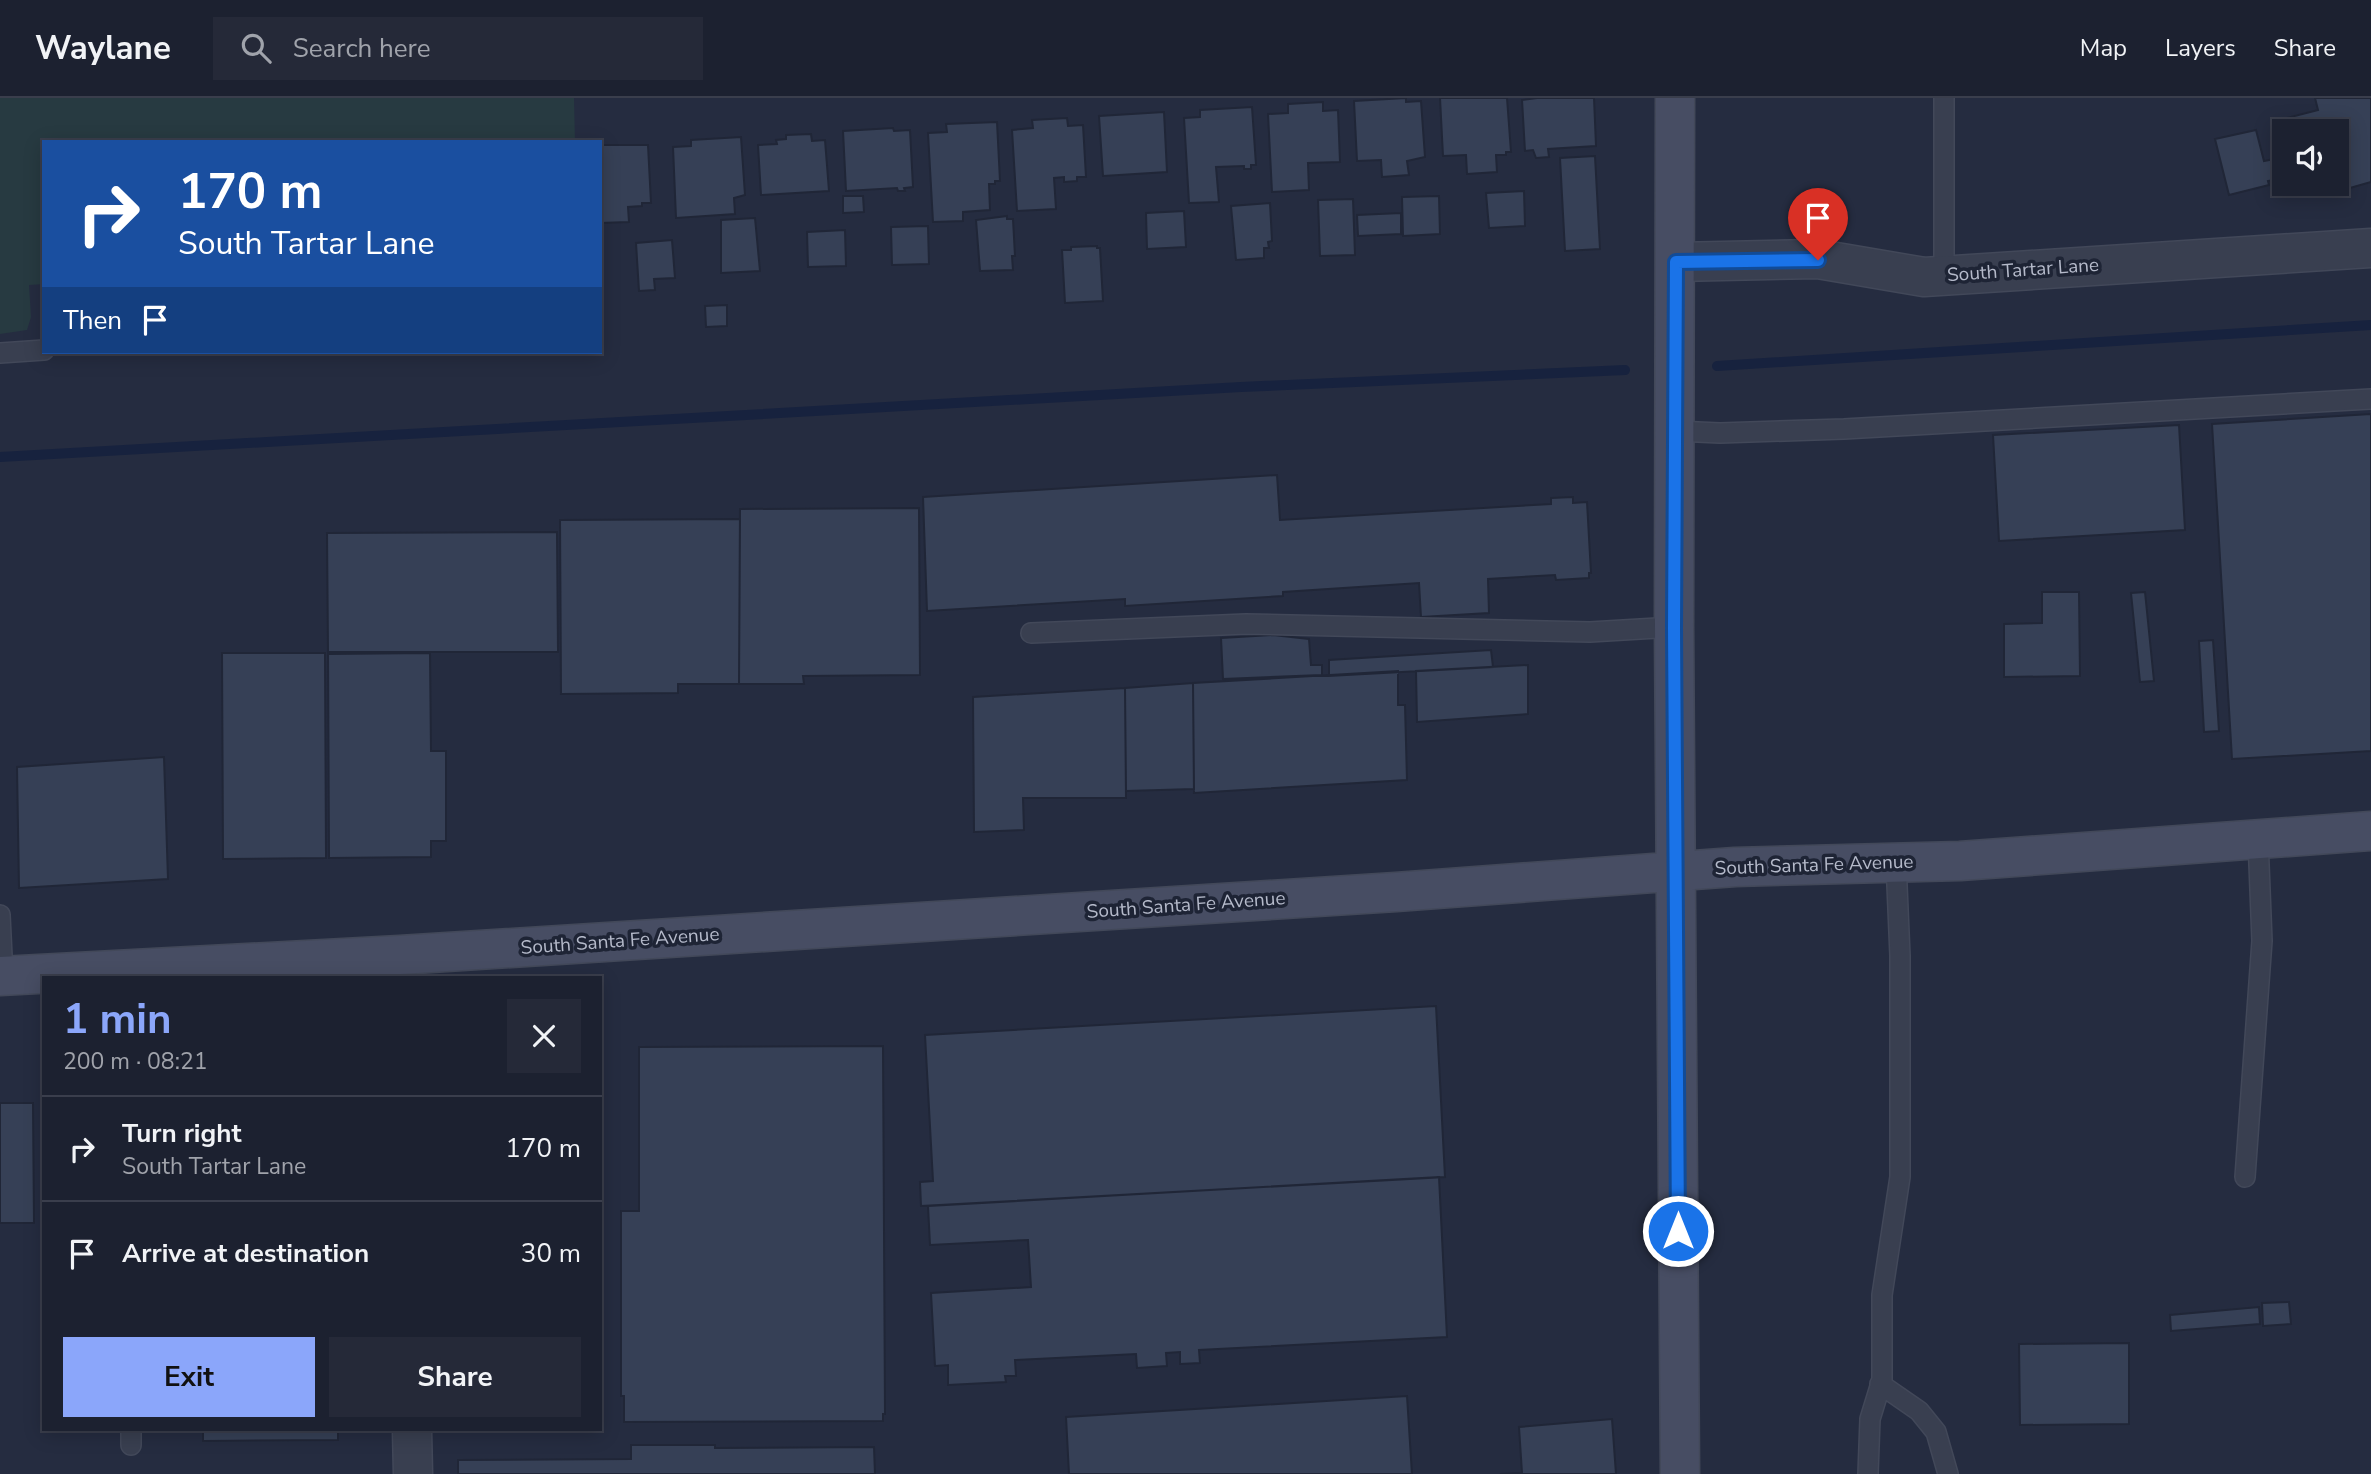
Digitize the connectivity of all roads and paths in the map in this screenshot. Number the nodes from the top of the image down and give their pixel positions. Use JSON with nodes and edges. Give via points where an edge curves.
{"nodes":[{"id":1,"x":1675,"y":98,"type":"edge"},
{"id":2,"x":1944,"y":98,"type":"edge"},
{"id":3,"x":2371,"y":248,"type":"edge"},
{"id":4,"x":1676,"y":262,"type":"junction"},
{"id":5,"x":1944,"y":275,"type":"junction"},
{"id":6,"x":42,"y":350,"type":"edge"},
{"id":7,"x":0,"y":353,"type":"edge"},
{"id":8,"x":2371,"y":399,"type":"edge"},
{"id":9,"x":1676,"y":431,"type":"junction"},
{"id":10,"x":1674,"y":628,"type":"junction"},
{"id":11,"x":1031,"y":633,"type":"dead end"},
{"id":12,"x":2371,"y":831,"type":"edge"},
{"id":13,"x":2258,"y":839,"type":"junction"},
{"id":14,"x":1896,"y":862,"type":"junction"},
{"id":15,"x":1677,"y":871,"type":"junction"},
{"id":16,"x":0,"y":915,"type":"edge"},
{"id":17,"x":400,"y":967,"type":"edge"},
{"id":18,"x":221,"y":971,"type":"edge"},
{"id":19,"x":135,"y":974,"type":"edge"},
{"id":20,"x":2,"y":976,"type":"edge"},
{"id":21,"x":2245,"y":1177,"type":"dead end"},
{"id":22,"x":1880,"y":1384,"type":"junction"},
{"id":23,"x":412,"y":1431,"type":"edge"},
{"id":24,"x":413,"y":1474,"type":"edge"},
{"id":25,"x":1680,"y":1474,"type":"edge"},
{"id":26,"x":1868,"y":1474,"type":"edge"},
{"id":27,"x":1948,"y":1474,"type":"edge"}],
"edges":[{"from":1,"to":4,"type":"main road"},
{"from":2,"to":5,"type":"lane"},
{"from":3,"to":5,"type":"street","name":"South Tartar Lane"},
{"from":4,"to":5,"type":"street","name":"South Tartar Lane","via":[[1818,260]]},
{"from":4,"to":9,"type":"main road"},
{"from":6,"to":7,"type":"lane"},
{"from":8,"to":9,"type":"lane","via":[[1844,429]]},
{"from":9,"to":10,"type":"main road"},
{"from":10,"to":11,"type":"lane","via":[[1565,632],[1246,624]]},
{"from":10,"to":15,"type":"main road"},
{"from":12,"to":13,"type":"main road","name":"South Santa Fe Avenue"},
{"from":13,"to":14,"type":"main road","name":"South Santa Fe Avenue"},
{"from":13,"to":21,"type":"lane","via":[[2262,941]]},
{"from":14,"to":15,"type":"main road","name":"South Santa Fe Avenue"},
{"from":14,"to":22,"type":"lane","via":[[1900,1177],[1882,1295]]},
{"from":15,"to":17,"type":"main road","name":"South Santa Fe Avenue"},
{"from":15,"to":25,"type":"main road"},
{"from":16,"to":20,"type":"lane"},
{"from":17,"to":18,"type":"main road","name":"South Santa Fe Avenue"},
{"from":18,"to":19,"type":"main road","name":"South Santa Fe Avenue"},
{"from":19,"to":20,"type":"main road","name":"South Santa Fe Avenue"},
{"from":22,"to":26,"type":"lane","via":[[1870,1419]]},
{"from":22,"to":27,"type":"lane","via":[[1919,1411],[1936,1432]]},
{"from":23,"to":24,"type":"street"}]}
